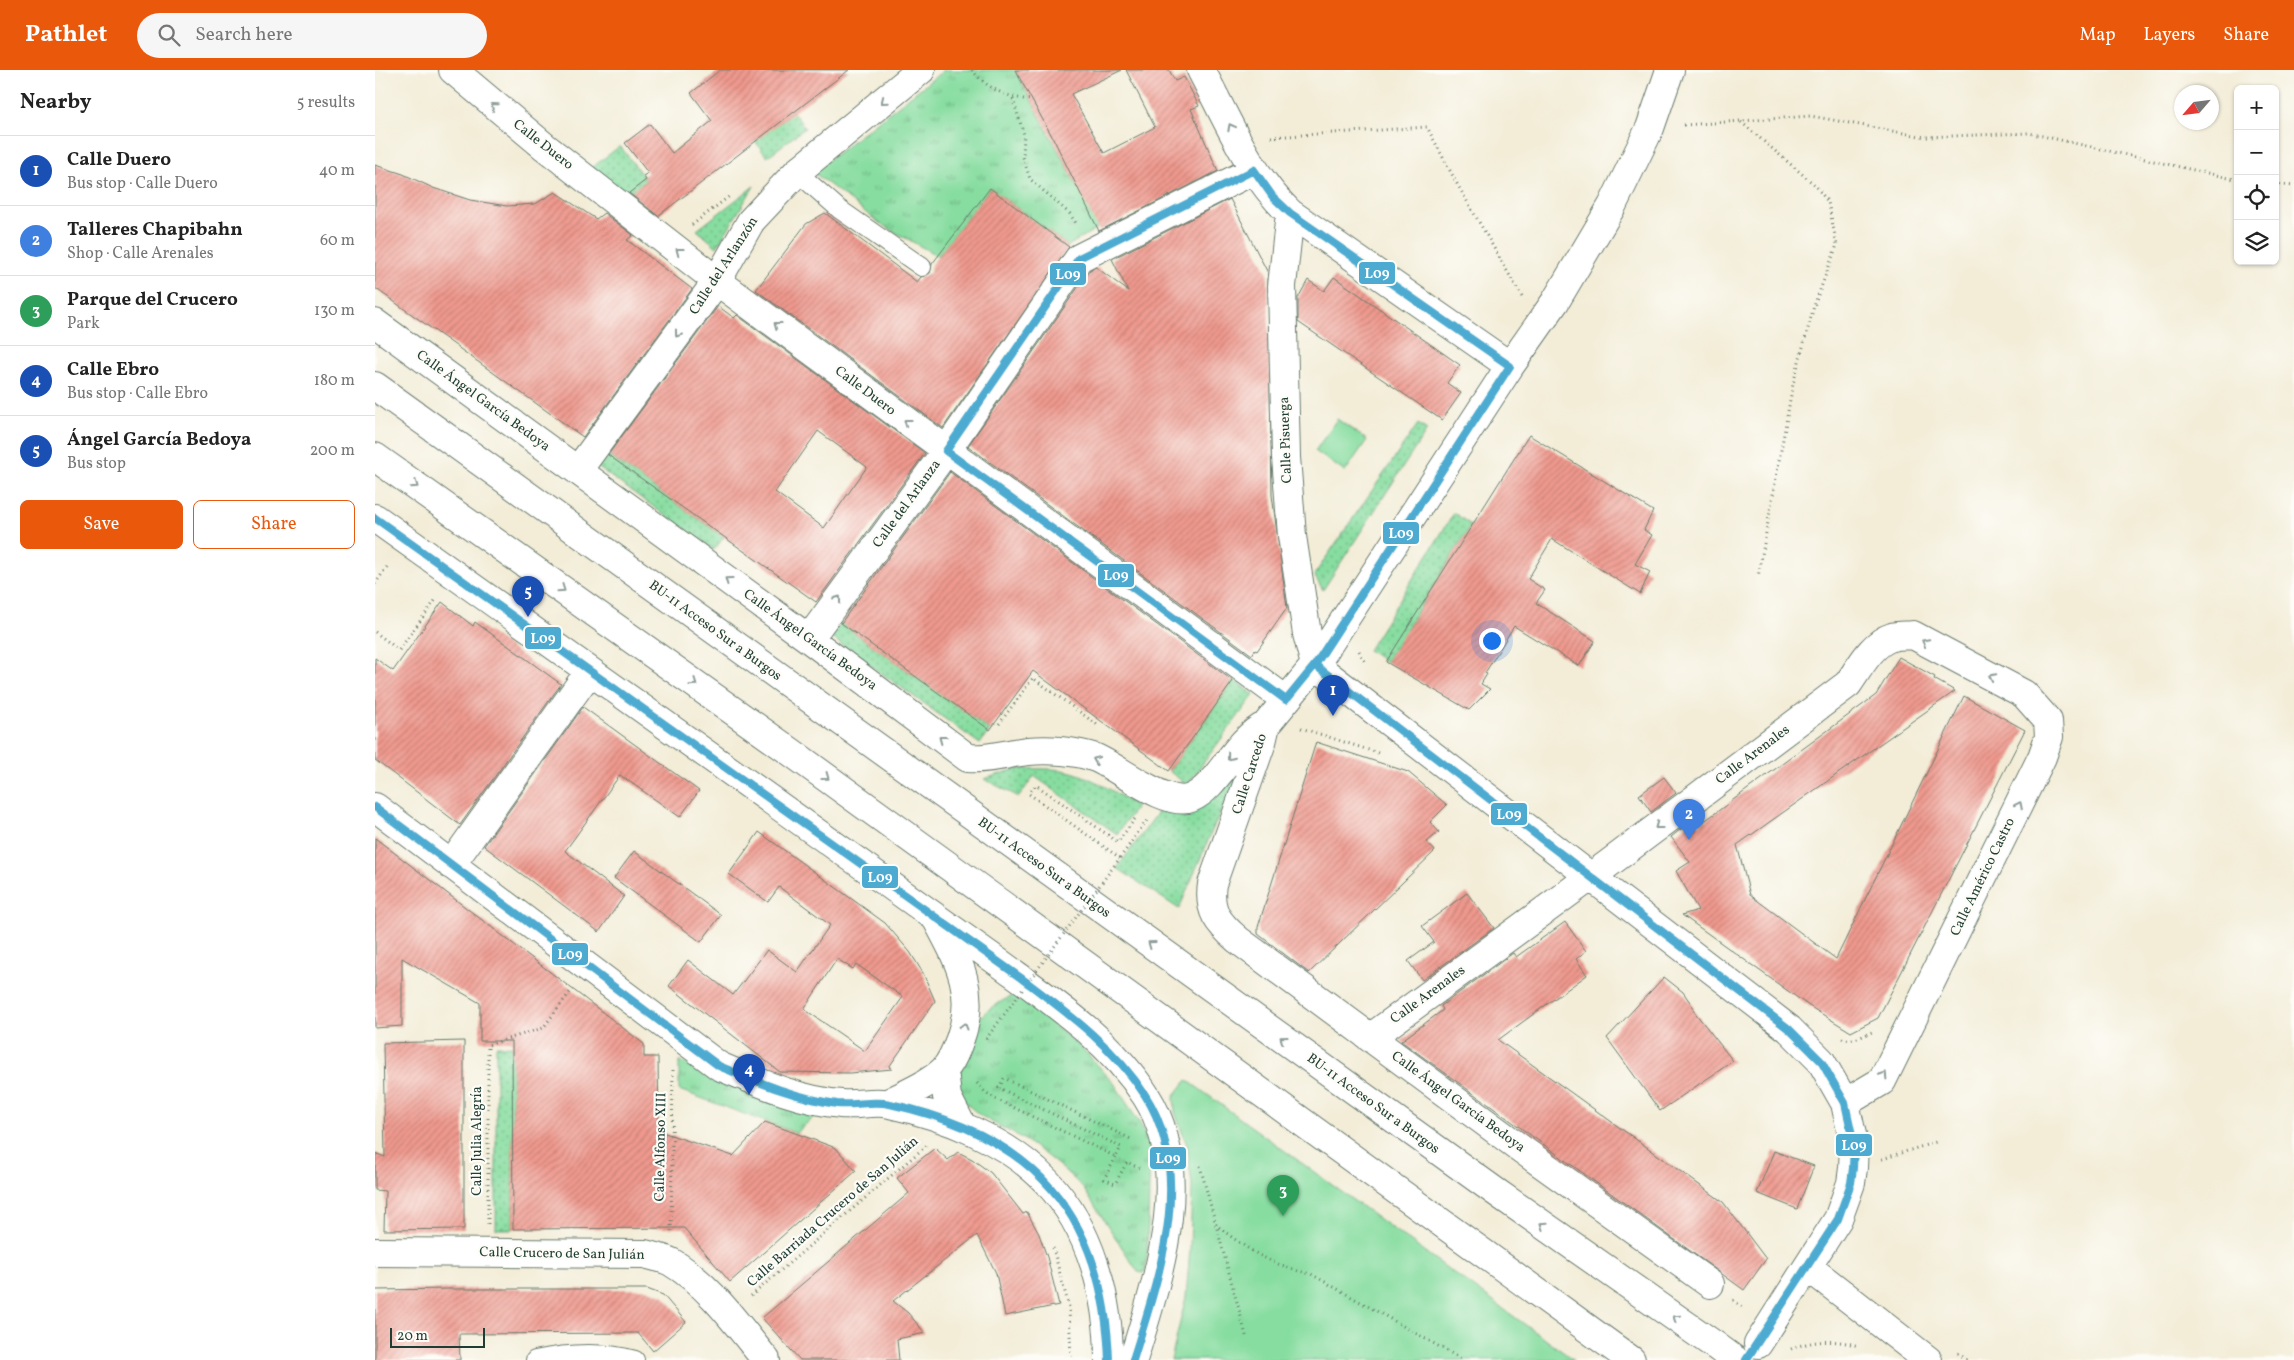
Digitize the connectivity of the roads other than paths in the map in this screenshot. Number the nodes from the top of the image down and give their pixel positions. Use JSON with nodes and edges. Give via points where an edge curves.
{"nodes":[{"id":1,"x":453,"y":70,"type":"edge"},
{"id":2,"x":921,"y":70,"type":"edge"},
{"id":3,"x":1201,"y":70,"type":"edge"},
{"id":4,"x":1670,"y":70,"type":"edge"},
{"id":5,"x":1254,"y":170,"type":"junction"},
{"id":6,"x":797,"y":172,"type":"junction"},
{"id":7,"x":1290,"y":213,"type":"junction"},
{"id":8,"x":921,"y":266,"type":"dead end"},
{"id":9,"x":717,"y":281,"type":"junction"},
{"id":10,"x":375,"y":323,"type":"edge"},
{"id":11,"x":1510,"y":366,"type":"junction"},
{"id":12,"x":375,"y":374,"type":"edge"},
{"id":13,"x":375,"y":386,"type":"edge"},
{"id":14,"x":465,"y":451,"type":"junction"},
{"id":15,"x":946,"y":451,"type":"junction"},
{"id":16,"x":375,"y":457,"type":"edge"},
{"id":17,"x":578,"y":470,"type":"junction"},
{"id":18,"x":375,"y":518,"type":"edge"},
{"id":19,"x":809,"y":639,"type":"junction"},
{"id":20,"x":1968,"y":664,"type":"joint"},
{"id":21,"x":1315,"y":665,"type":"junction"},
{"id":22,"x":589,"y":672,"type":"junction"},
{"id":23,"x":1286,"y":700,"type":"junction"},
{"id":24,"x":1266,"y":724,"type":"junction"},
{"id":25,"x":375,"y":807,"type":"edge"},
{"id":26,"x":451,"y":865,"type":"junction"},
{"id":27,"x":1591,"y":876,"type":"junction"},
{"id":28,"x":1214,"y":912,"type":"joint"},
{"id":29,"x":934,"y":915,"type":"junction"},
{"id":30,"x":1370,"y":1038,"type":"junction"},
{"id":31,"x":944,"y":1070,"type":"junction"},
{"id":32,"x":888,"y":1103,"type":"junction"},
{"id":33,"x":1845,"y":1103,"type":"junction"},
{"id":34,"x":962,"y":1126,"type":"junction"},
{"id":35,"x":375,"y":1252,"type":"edge"},
{"id":36,"x":1808,"y":1267,"type":"junction"},
{"id":37,"x":1710,"y":1284,"type":"dead end"},
{"id":38,"x":1758,"y":1344,"type":"dead end"},
{"id":39,"x":1725,"y":1353,"type":"edge"},
{"id":40,"x":535,"y":1360,"type":"edge"},
{"id":41,"x":635,"y":1360,"type":"edge"},
{"id":42,"x":765,"y":1360,"type":"edge"},
{"id":43,"x":1109,"y":1360,"type":"edge"},
{"id":44,"x":1133,"y":1360,"type":"edge"},
{"id":45,"x":1631,"y":1360,"type":"edge"},
{"id":46,"x":1927,"y":1360,"type":"edge"}],
"edges":[{"from":9,"to":1,"type":"main road","name":"Calle Duero","one_way":true,"via":[[545,147]]},
{"from":2,"to":6,"type":"main road","name":"Calle del Arlanzón","one_way":true},
{"from":5,"to":3,"type":"main road","one_way":true},
{"from":4,"to":11,"type":"main road","name":"Calle Carcedo","via":[[1651,128],[1612,206],[1555,302]]},
{"from":5,"to":7,"type":"main road","via":[[1273,197]]},
{"from":5,"to":15,"type":"main road","name":"Calle del Arlanza","via":[[1079,258]]},
{"from":6,"to":8,"type":"lane","via":[[839,209]]},
{"from":6,"to":9,"type":"main road","name":"Calle del Arlanzón","via":[[751,221]]},
{"from":7,"to":11,"type":"main road"},
{"from":7,"to":21,"type":"main road","name":"Calle Pisuerga","via":[[1282,286],[1286,457],[1292,536]]},
{"from":15,"to":9,"type":"main road","name":"Calle Duero","one_way":true},
{"from":9,"to":17,"type":"main road","name":"Calle del Arlanzón","one_way":true},
{"from":10,"to":17,"type":"main road","name":"Calle Ángel García Bedoya"},
{"from":11,"to":21,"type":"main road","name":"Calle Carcedo"},
{"from":12,"to":14,"type":"main road"},
{"from":13,"to":14,"type":"main road","name":"BU-11 Acceso Sur a Burgos"},
{"from":39,"to":14,"type":"main road","name":"BU-11 Acceso Sur a Burgos","one_way":true,"via":[[1480,1181]]},
{"from":19,"to":15,"type":"main road","name":"Calle del Arlanza","one_way":true},
{"from":15,"to":23,"type":"main road","name":"Calle Duero"},
{"from":16,"to":45,"type":"main road","one_way":true,"via":[[799,758]]},
{"from":19,"to":17,"type":"main road","name":"Calle Ángel García Bedoya","one_way":true},
{"from":18,"to":22,"type":"main road"},
{"from":24,"to":19,"type":"main road","name":"Calle Ángel García Bedoya","one_way":true,"via":[[1245,738],[1203,792],[1178,800],[1095,758],[1077,754],[1028,751],[968,758]]},
{"from":20,"to":27,"type":"main road","name":"Calle Arenales","one_way":true,"via":[[1913,635],[1893,636],[1879,644],[1848,684]]},
{"from":33,"to":20,"type":"main road","name":"Calle Américo Castro","one_way":true,"via":[[1882,1081],[2049,737],[2048,720],[2023,694]]},
{"from":21,"to":23,"type":"main road","name":"Calle Carcedo"},
{"from":21,"to":27,"type":"main road"},
{"from":22,"to":26,"type":"main road"},
{"from":22,"to":29,"type":"main road"},
{"from":23,"to":24,"type":"main road","name":"Calle Carcedo"},
{"from":24,"to":28,"type":"main road","name":"Calle Carcedo","via":[[1263,742],[1211,884],[1209,899]]},
{"from":25,"to":26,"type":"main road"},
{"from":26,"to":32,"type":"main road","via":[[719,1066],[773,1088],[818,1100],[843,1104]]},
{"from":27,"to":30,"type":"main road","name":"Calle Arenales"},
{"from":27,"to":33,"type":"main road","via":[[1789,1028],[1821,1061]]},
{"from":28,"to":30,"type":"main road","name":"Calle Ángel García Bedoya","via":[[1223,927],[1238,940]]},
{"from":31,"to":29,"type":"main road","one_way":true,"via":[[953,1058],[962,1034],[967,999],[959,964]]},
{"from":29,"to":44,"type":"main road","via":[[1060,1008],[1118,1060],[1146,1096],[1160,1125],[1168,1154],[1164,1248]]},
{"from":30,"to":37,"type":"main road","name":"Calle Ángel García Bedoya"},
{"from":31,"to":32,"type":"main road","via":[[919,1088]]},
{"from":31,"to":34,"type":"main road","via":[[947,1097]]},
{"from":32,"to":34,"type":"main road"},
{"from":33,"to":36,"type":"main road","via":[[1855,1144],[1851,1183],[1838,1219]]},
{"from":34,"to":43,"type":"main road","via":[[1015,1154],[1048,1182],[1075,1220],[1092,1255],[1103,1294]]},
{"from":35,"to":42,"type":"main road","name":"Calle Crucero de San Julián","via":[[645,1254],[670,1262],[696,1281],[728,1313]]},
{"from":36,"to":38,"type":"main road"},
{"from":36,"to":46,"type":"main road"},
{"from":40,"to":41,"type":"lane","via":[[584,1353],[618,1355]]}]}
